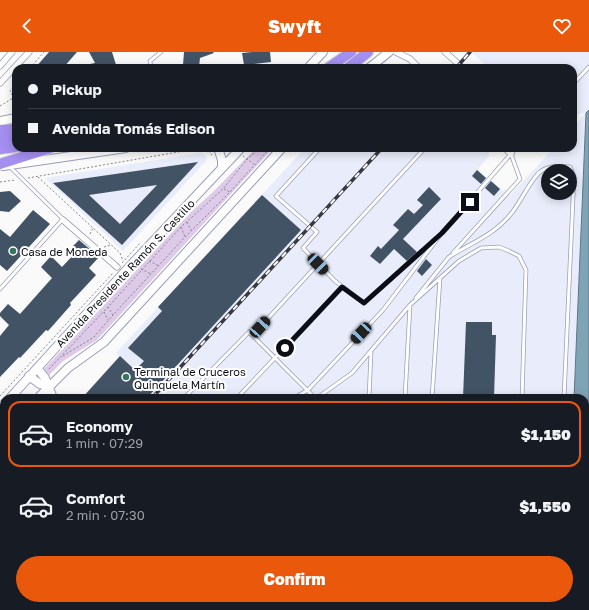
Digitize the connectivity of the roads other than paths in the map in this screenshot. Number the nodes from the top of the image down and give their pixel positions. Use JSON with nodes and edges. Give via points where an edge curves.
{"nodes":[{"id":1,"x":12,"y":52,"type":"edge"},
{"id":2,"x":29,"y":52,"type":"edge"},
{"id":3,"x":160,"y":52,"type":"edge"},
{"id":4,"x":323,"y":52,"type":"edge"},
{"id":5,"x":350,"y":52,"type":"edge"},
{"id":6,"x":368,"y":52,"type":"edge"},
{"id":7,"x":389,"y":52,"type":"edge"},
{"id":8,"x":396,"y":52,"type":"edge"},
{"id":9,"x":446,"y":52,"type":"edge"},
{"id":10,"x":18,"y":64,"type":"edge"},
{"id":11,"x":150,"y":64,"type":"edge"},
{"id":12,"x":312,"y":64,"type":"edge"},
{"id":13,"x":334,"y":64,"type":"edge"},
{"id":14,"x":353,"y":64,"type":"edge"},
{"id":15,"x":375,"y":64,"type":"edge"},
{"id":16,"x":415,"y":64,"type":"edge"},
{"id":17,"x":459,"y":64,"type":"edge"},
{"id":18,"x":0,"y":66,"type":"edge"},
{"id":19,"x":589,"y":67,"type":"edge"},
{"id":20,"x":12,"y":70,"type":"edge"},
{"id":21,"x":577,"y":80,"type":"edge"},
{"id":22,"x":0,"y":83,"type":"edge"},
{"id":23,"x":12,"y":118,"type":"edge"},
{"id":24,"x":0,"y":120,"type":"edge"},
{"id":25,"x":12,"y":129,"type":"edge"},
{"id":26,"x":0,"y":130,"type":"edge"},
{"id":27,"x":12,"y":138,"type":"edge"},
{"id":28,"x":0,"y":139,"type":"edge"},
{"id":29,"x":12,"y":148,"type":"edge"},
{"id":30,"x":0,"y":149,"type":"edge"},
{"id":31,"x":39,"y":152,"type":"edge"},
{"id":32,"x":98,"y":152,"type":"edge"},
{"id":33,"x":219,"y":152,"type":"edge"},
{"id":34,"x":237,"y":152,"type":"edge"},
{"id":35,"x":278,"y":152,"type":"edge"},
{"id":36,"x":316,"y":152,"type":"edge"},
{"id":37,"x":421,"y":152,"type":"edge"},
{"id":38,"x":511,"y":154,"type":"joint"},
{"id":39,"x":5,"y":165,"type":"edge"},
{"id":40,"x":0,"y":167,"type":"edge"},
{"id":41,"x":222,"y":168,"type":"junction"},
{"id":42,"x":63,"y":220,"type":"junction"},
{"id":43,"x":442,"y":233,"type":"junction"},
{"id":44,"x":449,"y":257,"type":"junction"},
{"id":45,"x":318,"y":264,"type":"junction"},
{"id":46,"x":117,"y":267,"type":"dead end"},
{"id":47,"x":440,"y":277,"type":"junction"},
{"id":48,"x":342,"y":287,"type":"junction"},
{"id":49,"x":0,"y":289,"type":"edge"},
{"id":50,"x":410,"y":306,"type":"junction"},
{"id":51,"x":249,"y":332,"type":"junction"},
{"id":52,"x":371,"y":352,"type":"junction"},
{"id":53,"x":275,"y":358,"type":"junction"},
{"id":54,"x":40,"y":371,"type":"junction"},
{"id":55,"x":30,"y":376,"type":"junction"},
{"id":56,"x":49,"y":386,"type":"junction"},
{"id":57,"x":308,"y":390,"type":"junction"},
{"id":58,"x":14,"y":394,"type":"edge"},
{"id":59,"x":42,"y":394,"type":"edge"},
{"id":60,"x":52,"y":394,"type":"edge"},
{"id":61,"x":188,"y":394,"type":"edge"},
{"id":62,"x":241,"y":394,"type":"edge"},
{"id":63,"x":301,"y":394,"type":"edge"},
{"id":64,"x":312,"y":394,"type":"edge"},
{"id":65,"x":322,"y":394,"type":"edge"},
{"id":66,"x":369,"y":394,"type":"edge"},
{"id":67,"x":405,"y":394,"type":"edge"},
{"id":68,"x":432,"y":394,"type":"edge"},
{"id":69,"x":522,"y":394,"type":"edge"},
{"id":70,"x":564,"y":394,"type":"edge"}],
"edges":[{"from":1,"to":18,"type":"street"},
{"from":2,"to":10,"type":"street"},
{"from":3,"to":11,"type":"lane","via":[[150,61]]},
{"from":4,"to":12,"type":"main road"},
{"from":5,"to":13,"type":"highway"},
{"from":6,"to":14,"type":"highway"},
{"from":7,"to":15,"type":"main road"},
{"from":8,"to":16,"type":"street"},
{"from":9,"to":17,"type":"street"},
{"from":19,"to":21,"type":"lane"},
{"from":20,"to":22,"type":"street"},
{"from":23,"to":24,"type":"main road"},
{"from":25,"to":26,"type":"highway"},
{"from":27,"to":28,"type":"highway"},
{"from":29,"to":30,"type":"highway"},
{"from":31,"to":39,"type":"highway"},
{"from":32,"to":39,"type":"main road"},
{"from":33,"to":41,"type":"main road"},
{"from":34,"to":41,"type":"main road","name":"Avenida Presidente Ramón S. Castillo"},
{"from":35,"to":56,"type":"main road","via":[[104,342],[68,368]]},
{"from":36,"to":45,"type":"lane","via":[[276,196],[317,232],[302,248]]},
{"from":37,"to":45,"type":"lane"},
{"from":38,"to":43,"type":"lane"},
{"from":38,"to":44,"type":"lane","via":[[520,179]]},
{"from":39,"to":40,"type":"main road"},
{"from":39,"to":42,"type":"lane","via":[[23,179],[62,216]]},
{"from":41,"to":54,"type":"main road","name":"Avenida Presidente Ramón S. Castillo","via":[[130,267]]},
{"from":42,"to":46,"type":"street"},
{"from":42,"to":49,"type":"lane"},
{"from":43,"to":48,"type":"lane","via":[[364,303]]},
{"from":43,"to":57,"type":"lane","via":[[383,310]]},
{"from":44,"to":50,"type":"lane"},
{"from":44,"to":70,"type":"lane","via":[[490,234],[510,216],[540,172],[548,167],[570,168],[574,176]]},
{"from":45,"to":48,"type":"lane"},
{"from":45,"to":51,"type":"lane","via":[[260,327]]},
{"from":47,"to":50,"type":"lane"},
{"from":47,"to":68,"type":"lane"},
{"from":47,"to":69,"type":"lane","via":[[481,248],[499,247],[519,256],[526,270]]},
{"from":48,"to":53,"type":"lane"},
{"from":50,"to":52,"type":"lane"},
{"from":50,"to":67,"type":"lane"},
{"from":51,"to":53,"type":"lane"},
{"from":51,"to":61,"type":"lane"},
{"from":52,"to":65,"type":"lane","via":[[352,373]]},
{"from":52,"to":66,"type":"lane"},
{"from":53,"to":57,"type":"lane"},
{"from":53,"to":62,"type":"lane"},
{"from":54,"to":55,"type":"main road","name":"Avenida Presidente Ramón S. Castillo"},
{"from":54,"to":56,"type":"main road"},
{"from":55,"to":56,"type":"main road","via":[[40,384]]},
{"from":55,"to":58,"type":"main road","name":"Avenida Presidente Ramón S. Castillo"},
{"from":56,"to":59,"type":"main road"},
{"from":56,"to":60,"type":"main road"},
{"from":57,"to":63,"type":"lane"},
{"from":57,"to":64,"type":"lane"}]}
